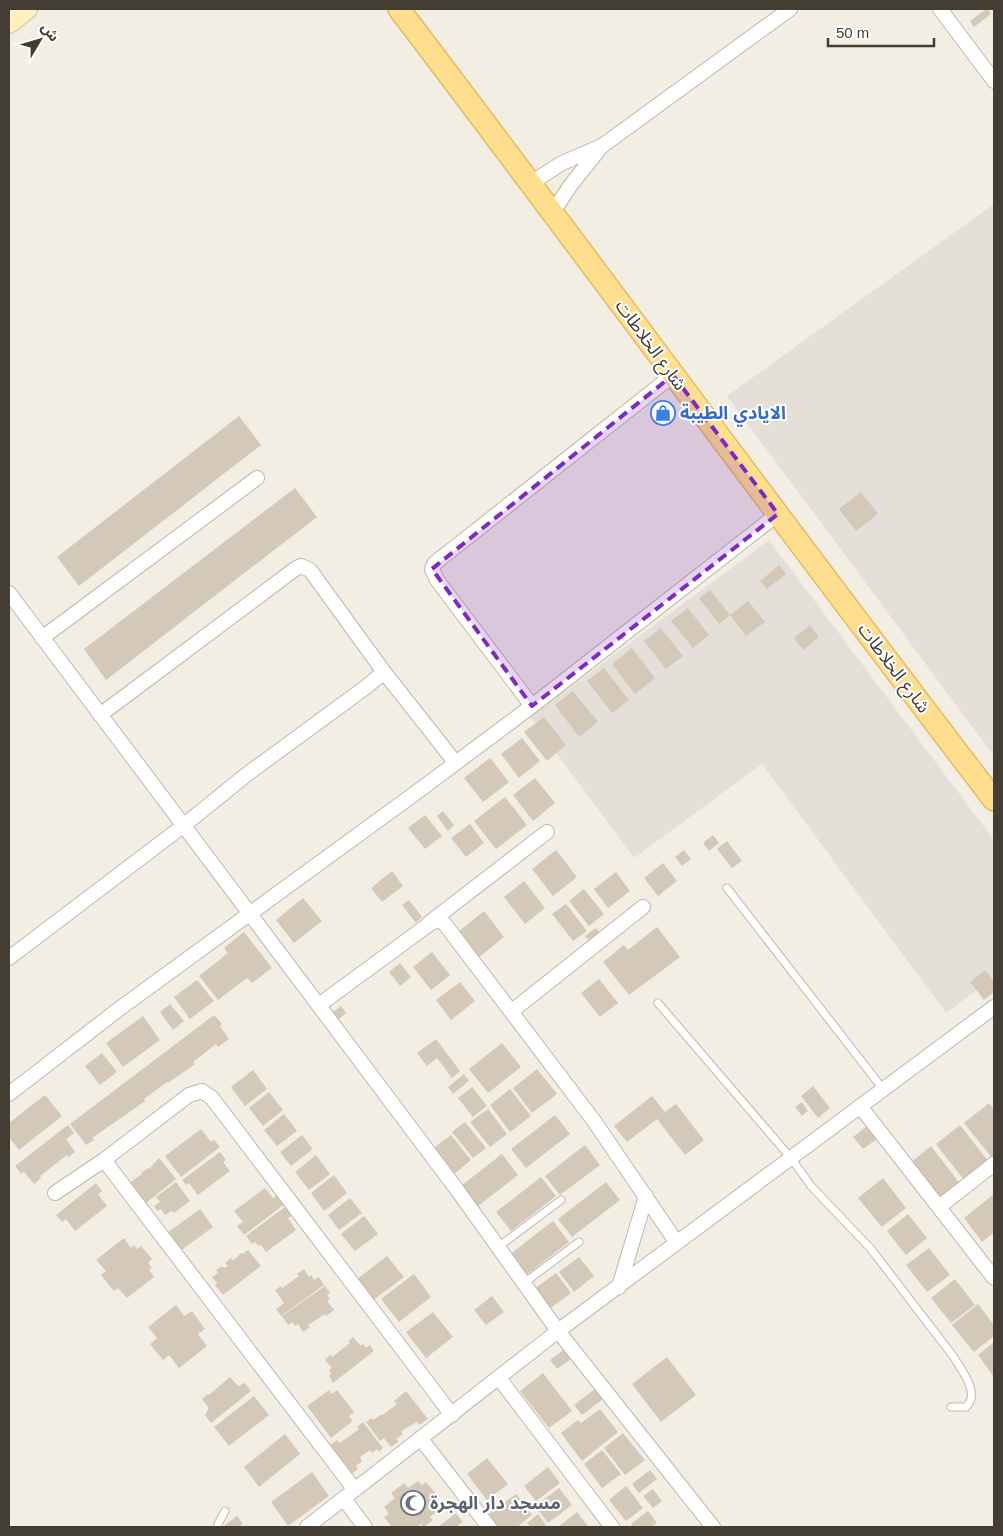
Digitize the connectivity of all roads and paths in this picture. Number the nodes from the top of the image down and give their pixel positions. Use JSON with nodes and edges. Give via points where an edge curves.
{"nodes":[{"id":1,"x":27,"y":9,"type":"edge"},
{"id":2,"x":399,"y":9,"type":"edge"},
{"id":3,"x":790,"y":9,"type":"edge"},
{"id":4,"x":940,"y":9,"type":"edge"},
{"id":5,"x":9,"y":22,"type":"edge"},
{"id":6,"x":994,"y":81,"type":"edge"},
{"id":7,"x":602,"y":146,"type":"junction"},
{"id":8,"x":531,"y":183,"type":"junction"},
{"id":9,"x":553,"y":212,"type":"junction"},
{"id":10,"x":673,"y":375,"type":"junction"},
{"id":11,"x":257,"y":478,"type":"dead end"},
{"id":12,"x":778,"y":514,"type":"junction"},
{"id":13,"x":9,"y":593,"type":"edge"},
{"id":14,"x":42,"y":638,"type":"junction"},
{"id":15,"x":384,"y":672,"type":"junction"},
{"id":16,"x":532,"y":706,"type":"junction"},
{"id":17,"x":100,"y":715,"type":"junction"},
{"id":18,"x":455,"y":762,"type":"junction"},
{"id":19,"x":994,"y":800,"type":"edge"},
{"id":20,"x":183,"y":826,"type":"junction"},
{"id":21,"x":547,"y":832,"type":"dead end"},
{"id":22,"x":727,"y":888,"type":"dead end"},
{"id":23,"x":643,"y":907,"type":"dead end"},
{"id":24,"x":250,"y":914,"type":"junction"},
{"id":25,"x":428,"y":924,"type":"junction"},
{"id":26,"x":9,"y":958,"type":"edge"},
{"id":27,"x":658,"y":1003,"type":"dead end"},
{"id":28,"x":319,"y":1005,"type":"junction"},
{"id":29,"x":994,"y":1007,"type":"edge"},
{"id":30,"x":512,"y":1011,"type":"junction"},
{"id":31,"x":883,"y":1089,"type":"junction"},
{"id":32,"x":9,"y":1094,"type":"edge"},
{"id":33,"x":860,"y":1106,"type":"junction"},
{"id":34,"x":791,"y":1158,"type":"junction"},
{"id":35,"x":104,"y":1160,"type":"junction"},
{"id":36,"x":994,"y":1164,"type":"edge"},
{"id":37,"x":56,"y":1193,"type":"dead end"},
{"id":38,"x":646,"y":1196,"type":"junction"},
{"id":39,"x":561,"y":1200,"type":"dead end"},
{"id":40,"x":939,"y":1207,"type":"junction"},
{"id":41,"x":579,"y":1242,"type":"dead end"},
{"id":42,"x":677,"y":1243,"type":"junction"},
{"id":43,"x":498,"y":1247,"type":"junction"},
{"id":44,"x":994,"y":1278,"type":"edge"},
{"id":45,"x":524,"y":1283,"type":"junction"},
{"id":46,"x":619,"y":1286,"type":"junction"},
{"id":47,"x":558,"y":1331,"type":"junction"},
{"id":48,"x":499,"y":1378,"type":"junction"},
{"id":49,"x":951,"y":1407,"type":"dead end"},
{"id":50,"x":452,"y":1414,"type":"junction"},
{"id":51,"x":420,"y":1439,"type":"junction"},
{"id":52,"x":349,"y":1495,"type":"junction"},
{"id":53,"x":225,"y":1511,"type":"dead end"},
{"id":54,"x":218,"y":1527,"type":"edge"},
{"id":55,"x":307,"y":1527,"type":"edge"},
{"id":56,"x":365,"y":1527,"type":"edge"},
{"id":57,"x":489,"y":1527,"type":"edge"},
{"id":58,"x":612,"y":1527,"type":"edge"},
{"id":59,"x":713,"y":1527,"type":"edge"}],
"edges":[{"from":1,"to":5,"type":"main road"},
{"from":2,"to":8,"type":"main road","name":"شارع الخلاطات"},
{"from":3,"to":7,"type":"street"},
{"from":4,"to":6,"type":"street"},
{"from":7,"to":8,"type":"street","via":[[562,163]]},
{"from":7,"to":9,"type":"street"},
{"from":8,"to":9,"type":"main road","name":"شارع الخلاطات"},
{"from":9,"to":10,"type":"main road","name":"شارع الخلاطات"},
{"from":10,"to":12,"type":"main road","name":"شارع الخلاطات"},
{"from":10,"to":16,"type":"street","via":[[434,564],[432,569],[437,580]]},
{"from":11,"to":14,"type":"street"},
{"from":12,"to":16,"type":"street"},
{"from":12,"to":19,"type":"main road","name":"شارع الخلاطات"},
{"from":13,"to":14,"type":"street"},
{"from":14,"to":17,"type":"street"},
{"from":15,"to":17,"type":"street","via":[[310,570],[301,566]]},
{"from":15,"to":18,"type":"street"},
{"from":15,"to":20,"type":"street","via":[[246,774]]},
{"from":16,"to":18,"type":"street"},
{"from":17,"to":20,"type":"street"},
{"from":18,"to":24,"type":"street"},
{"from":20,"to":24,"type":"street"},
{"from":20,"to":26,"type":"street"},
{"from":21,"to":25,"type":"street"},
{"from":22,"to":31,"type":"lane"},
{"from":23,"to":30,"type":"street"},
{"from":24,"to":28,"type":"street"},
{"from":24,"to":32,"type":"street"},
{"from":25,"to":28,"type":"street"},
{"from":25,"to":30,"type":"street","via":[[439,921],[449,927]]},
{"from":27,"to":34,"type":"lane"},
{"from":28,"to":43,"type":"street"},
{"from":29,"to":31,"type":"street"},
{"from":30,"to":38,"type":"street"},
{"from":31,"to":33,"type":"street"},
{"from":33,"to":34,"type":"street"},
{"from":33,"to":40,"type":"street"},
{"from":34,"to":42,"type":"street"},
{"from":34,"to":49,"type":"lane","via":[[811,1186],[871,1248],[961,1368],[972,1394],[970,1404]]},
{"from":35,"to":37,"type":"street"},
{"from":35,"to":50,"type":"street","via":[[189,1095],[202,1091],[207,1094]]},
{"from":35,"to":52,"type":"street"},
{"from":36,"to":40,"type":"street"},
{"from":38,"to":42,"type":"street"},
{"from":38,"to":46,"type":"street"},
{"from":39,"to":43,"type":"lane"},
{"from":40,"to":44,"type":"street"},
{"from":41,"to":45,"type":"lane"},
{"from":42,"to":46,"type":"street"},
{"from":43,"to":45,"type":"street"},
{"from":45,"to":47,"type":"street"},
{"from":46,"to":47,"type":"street"},
{"from":47,"to":48,"type":"street"},
{"from":47,"to":59,"type":"street"},
{"from":48,"to":50,"type":"street"},
{"from":48,"to":58,"type":"street"},
{"from":50,"to":51,"type":"street"},
{"from":51,"to":52,"type":"street"},
{"from":51,"to":57,"type":"street"},
{"from":52,"to":55,"type":"street"},
{"from":52,"to":56,"type":"street"},
{"from":53,"to":54,"type":"lane"}]}
